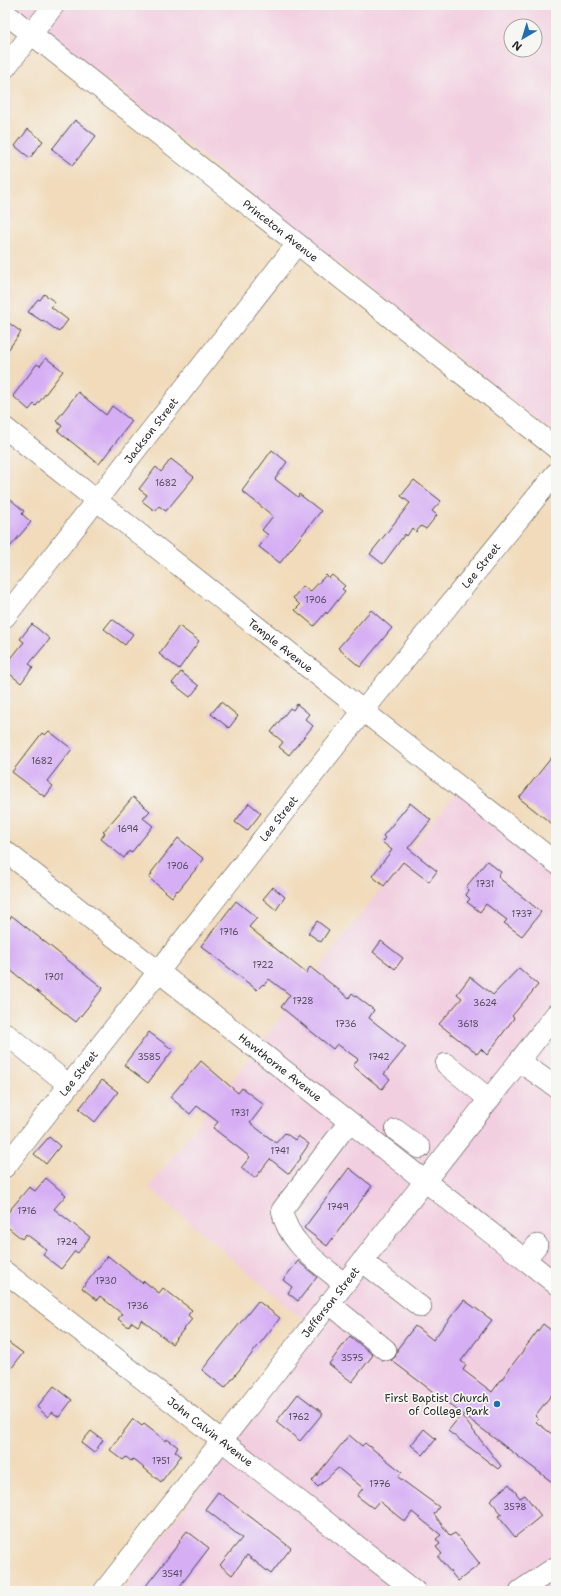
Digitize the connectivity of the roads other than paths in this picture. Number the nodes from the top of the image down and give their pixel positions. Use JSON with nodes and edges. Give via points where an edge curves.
{"nodes":[{"id":1,"x":54,"y":5,"type":"edge"},
{"id":2,"x":5,"y":13,"type":"edge"},
{"id":3,"x":32,"y":34,"type":"junction"},
{"id":4,"x":5,"y":68,"type":"edge"},
{"id":5,"x":297,"y":244,"type":"junction"},
{"id":6,"x":5,"y":428,"type":"edge"},
{"id":7,"x":556,"y":448,"type":"edge"},
{"id":8,"x":556,"y":473,"type":"edge"},
{"id":9,"x":96,"y":500,"type":"junction"},
{"id":10,"x":5,"y":617,"type":"edge"},
{"id":11,"x":363,"y":711,"type":"junction"},
{"id":12,"x":5,"y":851,"type":"edge"},
{"id":13,"x":556,"y":863,"type":"edge"},
{"id":14,"x":158,"y":971,"type":"junction"},
{"id":15,"x":556,"y":1014,"type":"edge"},
{"id":16,"x":5,"y":1034,"type":"edge"},
{"id":17,"x":519,"y":1061,"type":"junction"},
{"id":18,"x":446,"y":1064,"type":"dead end"},
{"id":19,"x":69,"y":1085,"type":"junction"},
{"id":20,"x":556,"y":1087,"type":"edge"},
{"id":21,"x":489,"y":1098,"type":"junction"},
{"id":22,"x":349,"y":1122,"type":"junction"},
{"id":23,"x":391,"y":1137,"type":"junction"},
{"id":24,"x":420,"y":1148,"type":"dead end"},
{"id":25,"x":5,"y":1167,"type":"edge"},
{"id":26,"x":425,"y":1181,"type":"junction"},
{"id":27,"x":362,"y":1261,"type":"junction"},
{"id":28,"x":5,"y":1272,"type":"edge"},
{"id":29,"x":344,"y":1284,"type":"junction"},
{"id":30,"x":556,"y":1284,"type":"edge"},
{"id":31,"x":329,"y":1304,"type":"junction"},
{"id":32,"x":421,"y":1307,"type":"dead end"},
{"id":33,"x":386,"y":1350,"type":"dead end"},
{"id":34,"x":221,"y":1441,"type":"junction"},
{"id":35,"x":556,"y":1566,"type":"edge"},
{"id":36,"x":104,"y":1591,"type":"edge"},
{"id":37,"x":415,"y":1591,"type":"edge"},
{"id":38,"x":520,"y":1591,"type":"edge"}],
"edges":[{"from":1,"to":3,"type":"street"},
{"from":2,"to":3,"type":"street","name":"Princeton Avenue"},
{"from":3,"to":4,"type":"street"},
{"from":3,"to":5,"type":"street","name":"Princeton Avenue"},
{"from":5,"to":7,"type":"street","name":"Princeton Avenue"},
{"from":5,"to":9,"type":"street","name":"Jackson Street"},
{"from":6,"to":9,"type":"street","name":"Temple Avenue"},
{"from":8,"to":11,"type":"street","name":"Lee Street"},
{"from":9,"to":10,"type":"street","name":"Jackson Street"},
{"from":9,"to":11,"type":"street","name":"Temple Avenue"},
{"from":11,"to":13,"type":"street","name":"Temple Avenue"},
{"from":11,"to":14,"type":"street","name":"Lee Street"},
{"from":12,"to":14,"type":"street","name":"Hawthorne Avenue"},
{"from":14,"to":19,"type":"street","name":"Lee Street"},
{"from":14,"to":22,"type":"street","name":"Hawthorne Avenue"},
{"from":15,"to":17,"type":"street","name":"Jefferson Street"},
{"from":16,"to":19,"type":"street"},
{"from":17,"to":20,"type":"street"},
{"from":17,"to":21,"type":"street","name":"Jefferson Street"},
{"from":18,"to":21,"type":"street"},
{"from":19,"to":25,"type":"street","name":"Lee Street"},
{"from":21,"to":26,"type":"street","name":"Jefferson Street"},
{"from":22,"to":23,"type":"street","name":"Hawthorne Avenue"},
{"from":22,"to":29,"type":"street","via":[[282,1210],[290,1232],[302,1248]]},
{"from":23,"to":24,"type":"street"},
{"from":23,"to":26,"type":"street","name":"Hawthorne Avenue"},
{"from":26,"to":27,"type":"street","name":"Jefferson Street"},
{"from":26,"to":30,"type":"street","name":"Hawthorne Avenue","via":[[461,1198],[531,1252]]},
{"from":27,"to":29,"type":"street","name":"Jefferson Street"},
{"from":27,"to":32,"type":"street"},
{"from":28,"to":34,"type":"street","name":"John Calvin Avenue"},
{"from":29,"to":31,"type":"street","name":"Jefferson Street"},
{"from":31,"to":33,"type":"street"},
{"from":31,"to":34,"type":"street","name":"Jefferson Street"},
{"from":34,"to":36,"type":"street","name":"Jefferson Street"},
{"from":34,"to":37,"type":"street","name":"John Calvin Avenue"},
{"from":35,"to":38,"type":"street"}]}
